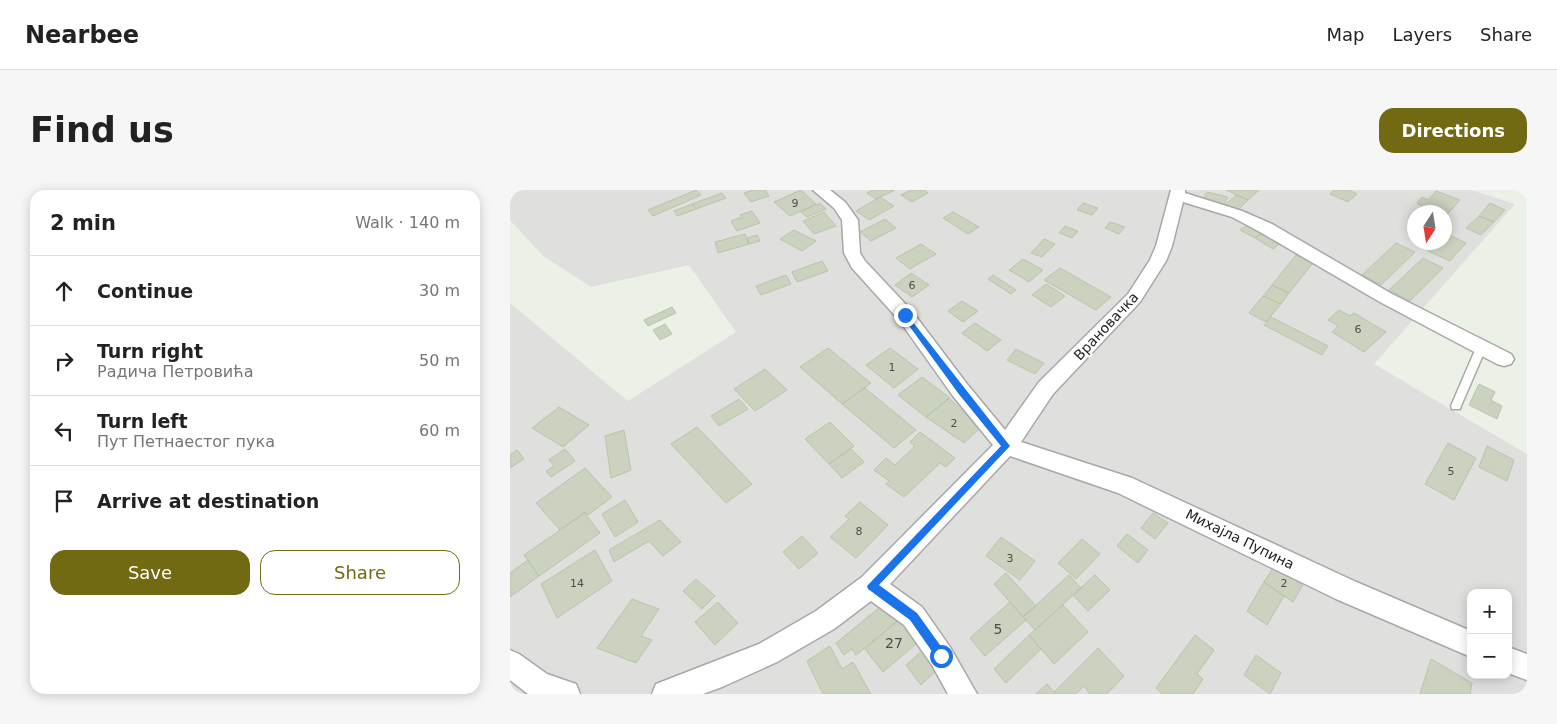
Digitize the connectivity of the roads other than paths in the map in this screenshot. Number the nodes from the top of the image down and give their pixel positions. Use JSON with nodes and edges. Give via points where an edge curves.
{"nodes":[{"id":1,"x":820,"y":190,"type":"edge"},
{"id":2,"x":1177,"y":193,"type":"edge"},
{"id":3,"x":1481,"y":348,"type":"junction"},
{"id":4,"x":1504,"y":358,"type":"dead end"},
{"id":5,"x":1456,"y":406,"type":"dead end"},
{"id":6,"x":1006,"y":446,"type":"junction"},
{"id":7,"x":872,"y":586,"type":"junction"},
{"id":8,"x":1467,"y":642,"type":"edge"},
{"id":9,"x":1512,"y":661,"type":"edge"},
{"id":10,"x":510,"y":664,"type":"edge"},
{"id":11,"x":1527,"y":667,"type":"edge"},
{"id":12,"x":566,"y":694,"type":"edge"},
{"id":13,"x":666,"y":694,"type":"edge"},
{"id":14,"x":963,"y":694,"type":"edge"}],
"edges":[{"from":1,"to":6,"type":"street","via":[[840,205],[850,220],[851,247],[858,264],[905,315]]},
{"from":2,"to":3,"type":"street","via":[[1266,228],[1386,298]]},
{"from":2,"to":6,"type":"street","name":"Врановачка","via":[[1164,246],[1146,282],[1046,388]]},
{"from":3,"to":4,"type":"street"},
{"from":3,"to":5,"type":"lane"},
{"from":6,"to":7,"type":"street","name":"Врановачка"},
{"from":6,"to":8,"type":"street","name":"Михајла Пупина","via":[[1124,485],[1345,590]]},
{"from":7,"to":13,"type":"street","name":"Врановачка","via":[[825,620],[768,653]]},
{"from":7,"to":14,"type":"street","via":[[913,616]]},
{"from":9,"to":11,"type":"street"},
{"from":10,"to":12,"type":"street","via":[[539,684]]}]}
